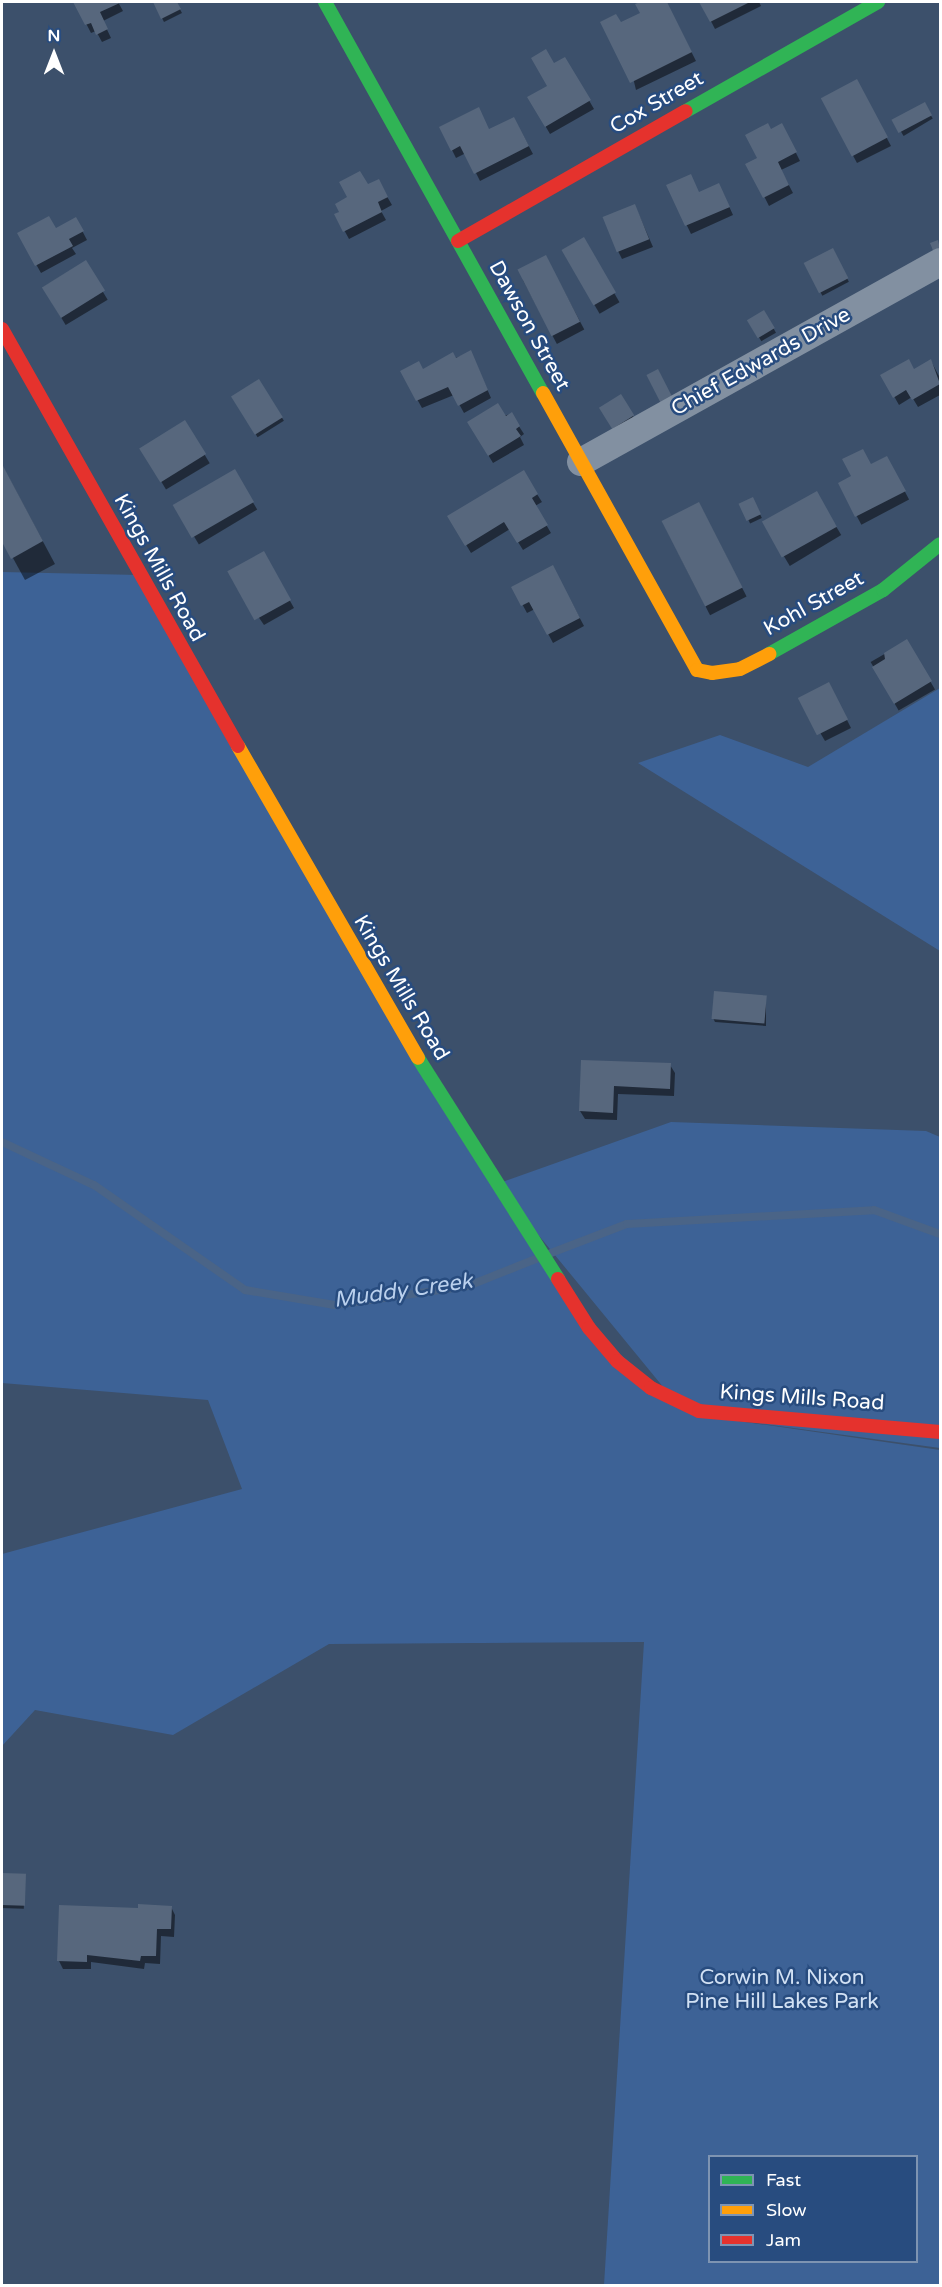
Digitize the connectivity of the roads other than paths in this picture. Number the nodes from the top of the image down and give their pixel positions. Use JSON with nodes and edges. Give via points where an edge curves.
{"nodes":[{"id":1,"x":325,"y":2,"type":"edge"},
{"id":2,"x":878,"y":2,"type":"edge"},
{"id":3,"x":458,"y":240,"type":"junction"},
{"id":4,"x":940,"y":262,"type":"edge"},
{"id":5,"x":2,"y":329,"type":"edge"},
{"id":6,"x":581,"y":462,"type":"junction"},
{"id":7,"x":940,"y":544,"type":"edge"},
{"id":8,"x":697,"y":670,"type":"joint"},
{"id":9,"x":940,"y":1432,"type":"edge"}],
"edges":[{"from":1,"to":3,"type":"street","name":"Dawson Street"},
{"from":2,"to":3,"type":"street","name":"Cox Street"},
{"from":3,"to":6,"type":"street","name":"Dawson Street"},
{"from":4,"to":6,"type":"street","name":"Chief Edwards Drive"},
{"from":5,"to":9,"type":"street","name":"Kings Mills Road","via":[[239,753],[398,1027],[589,1328],[617,1361],[651,1388],[699,1411]]},
{"from":6,"to":8,"type":"street","name":"Dawson Street"},
{"from":7,"to":8,"type":"street","name":"Kohl Street","via":[[883,590],[814,631],[740,669],[712,673]]}]}
